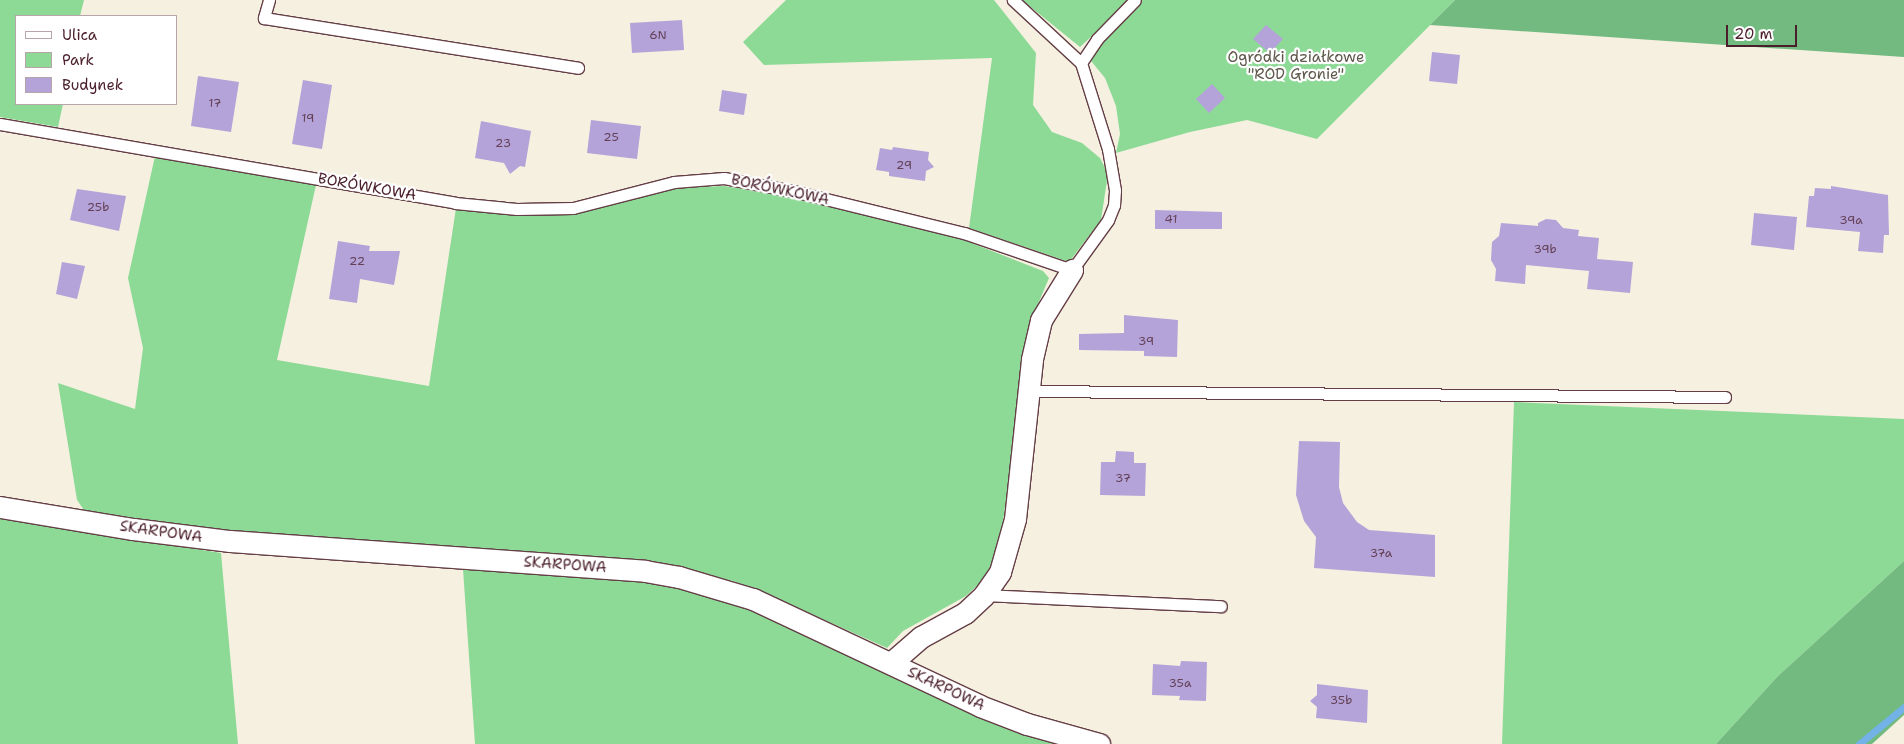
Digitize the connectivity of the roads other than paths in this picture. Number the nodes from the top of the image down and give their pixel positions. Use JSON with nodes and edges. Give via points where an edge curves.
{"nodes":[{"id":1,"x":269,"y":0,"type":"edge"},
{"id":2,"x":1013,"y":0,"type":"edge"},
{"id":3,"x":1135,"y":0,"type":"edge"},
{"id":4,"x":1081,"y":63,"type":"junction"},
{"id":5,"x":578,"y":68,"type":"dead end"},
{"id":6,"x":0,"y":124,"type":"edge"},
{"id":7,"x":1072,"y":270,"type":"junction"},
{"id":8,"x":1030,"y":391,"type":"junction"},
{"id":9,"x":1725,"y":397,"type":"dead end"},
{"id":10,"x":0,"y":507,"type":"edge"},
{"id":11,"x":984,"y":595,"type":"junction"},
{"id":12,"x":1221,"y":606,"type":"dead end"},
{"id":13,"x":892,"y":664,"type":"junction"},
{"id":14,"x":1099,"y":744,"type":"edge"}],
"edges":[{"from":1,"to":5,"type":"lane","via":[[264,18]]},
{"from":2,"to":4,"type":"lane"},
{"from":3,"to":4,"type":"lane","via":[[1097,39]]},
{"from":4,"to":7,"type":"lane","via":[[1083,76],[1097,106],[1115,190],[1108,220]]},
{"from":6,"to":7,"type":"lane","name":"BORÓWKOWA","via":[[455,203],[517,209],[573,208],[674,182],[724,178],[793,191],[964,233]]},
{"from":7,"to":8,"type":"street","via":[[1041,320]]},
{"from":8,"to":9,"type":"lane"},
{"from":8,"to":11,"type":"street","via":[[1009,548],[1000,572]]},
{"from":10,"to":13,"type":"street","name":"SKARPOWA","via":[[133,530],[230,541],[645,571],[679,577],[753,599]]},
{"from":11,"to":12,"type":"lane"},
{"from":11,"to":13,"type":"street","via":[[965,613],[921,637]]},
{"from":13,"to":14,"type":"street","name":"SKARPOWA","via":[[980,706],[1027,724]]}]}
